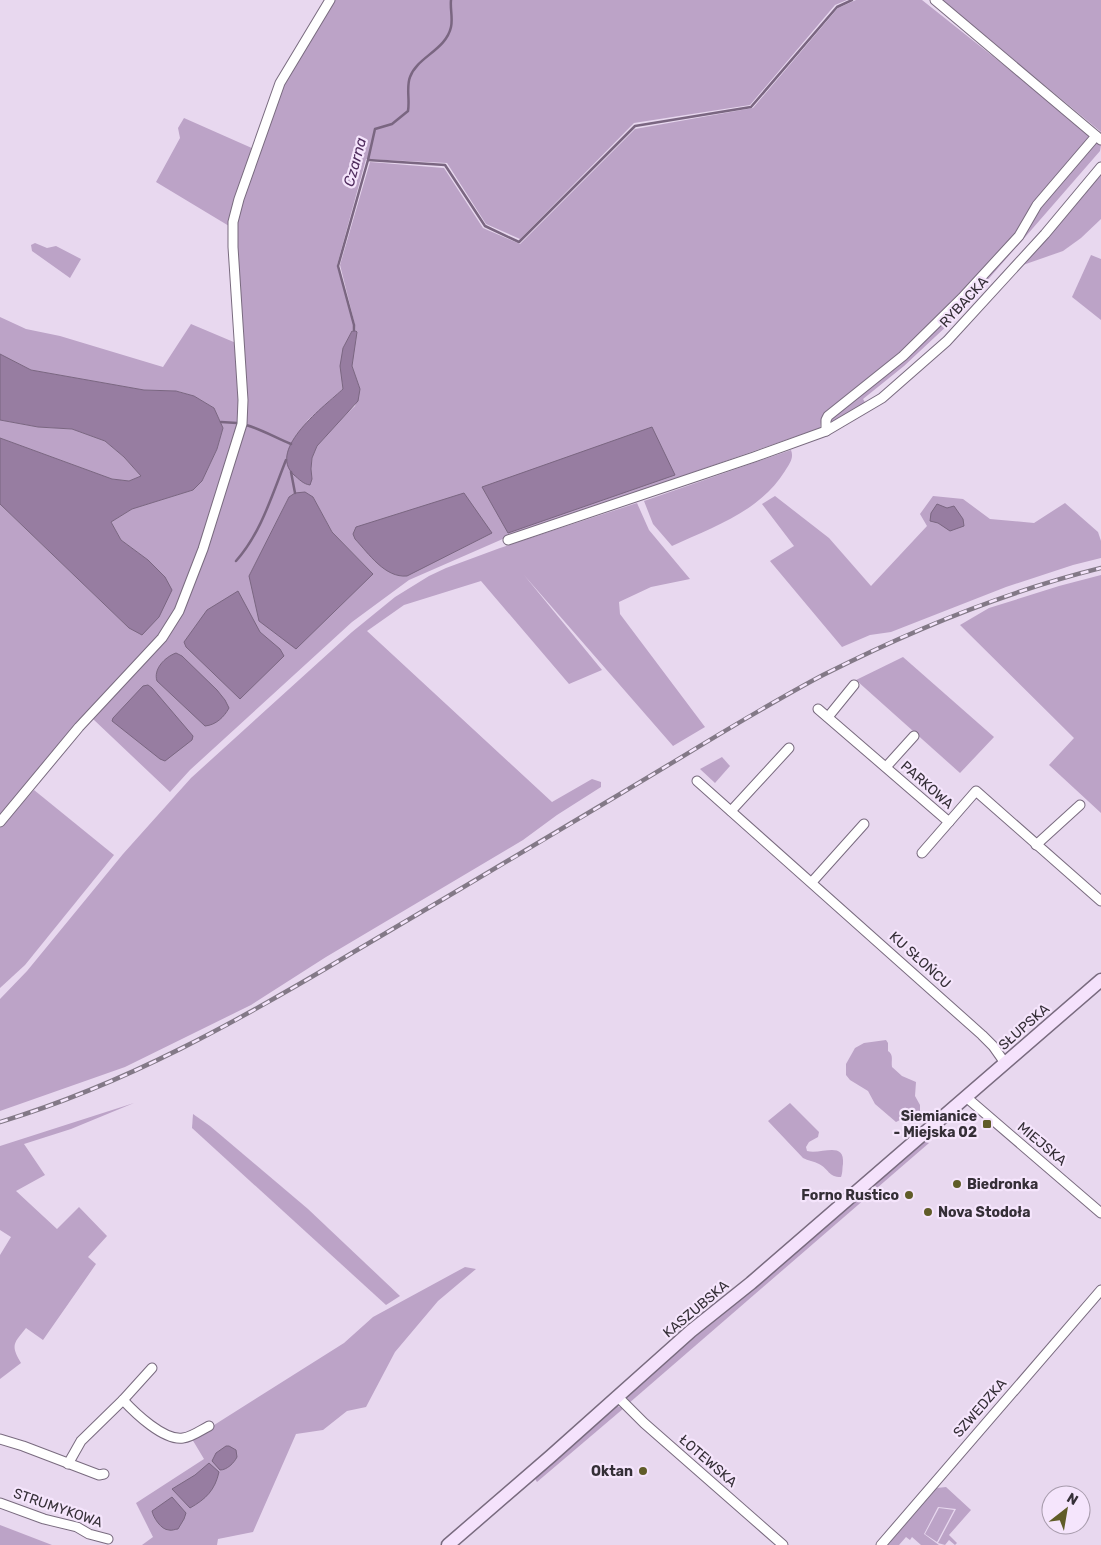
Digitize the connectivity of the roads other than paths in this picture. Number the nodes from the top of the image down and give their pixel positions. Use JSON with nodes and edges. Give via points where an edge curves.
{"nodes":[{"id":1,"x":330,"y":0,"type":"edge"},
{"id":2,"x":936,"y":0,"type":"edge"},
{"id":3,"x":1099,"y":138,"type":"edge"},
{"id":4,"x":1101,"y":167,"type":"edge"},
{"id":5,"x":826,"y":431,"type":"junction"},
{"id":6,"x":508,"y":540,"type":"dead end"},
{"id":7,"x":854,"y":685,"type":"dead end"},
{"id":8,"x":818,"y":709,"type":"dead end"},
{"id":9,"x":828,"y":717,"type":"junction"},
{"id":10,"x":914,"y":736,"type":"dead end"},
{"id":11,"x":789,"y":748,"type":"dead end"},
{"id":12,"x":886,"y":767,"type":"junction"},
{"id":13,"x":697,"y":781,"type":"dead end"},
{"id":14,"x":1080,"y":805,"type":"dead end"},
{"id":15,"x":731,"y":812,"type":"junction"},
{"id":16,"x":0,"y":822,"type":"edge"},
{"id":17,"x":949,"y":822,"type":"junction"},
{"id":18,"x":864,"y":824,"type":"dead end"},
{"id":19,"x":1036,"y":845,"type":"junction"},
{"id":20,"x":922,"y":852,"type":"dead end"},
{"id":21,"x":812,"y":882,"type":"junction"},
{"id":22,"x":1101,"y":901,"type":"edge"},
{"id":23,"x":1101,"y":980,"type":"edge"},
{"id":24,"x":1005,"y":1063,"type":"junction"},
{"id":25,"x":966,"y":1097,"type":"junction"},
{"id":26,"x":1101,"y":1212,"type":"edge"},
{"id":27,"x":1101,"y":1290,"type":"edge"},
{"id":28,"x":152,"y":1368,"type":"dead end"},
{"id":29,"x":617,"y":1396,"type":"junction"},
{"id":30,"x":123,"y":1400,"type":"junction"},
{"id":31,"x":209,"y":1426,"type":"dead end"},
{"id":32,"x":0,"y":1439,"type":"edge"},
{"id":33,"x":68,"y":1464,"type":"junction"},
{"id":34,"x":104,"y":1474,"type":"dead end"},
{"id":35,"x":0,"y":1503,"type":"edge"},
{"id":36,"x":108,"y":1539,"type":"dead end"},
{"id":37,"x":448,"y":1545,"type":"edge"},
{"id":38,"x":783,"y":1545,"type":"edge"},
{"id":39,"x":881,"y":1545,"type":"edge"}],
"edges":[{"from":1,"to":16,"type":"street","via":[[280,83],[233,222],[242,424],[203,549],[179,612],[162,638],[79,727]]},
{"from":2,"to":3,"type":"street"},
{"from":3,"to":5,"type":"street","via":[[1037,205],[1019,236],[962,298],[903,356],[828,416]]},
{"from":4,"to":5,"type":"street","name":"RYBACKA","via":[[947,341],[882,398]]},
{"from":5,"to":6,"type":"street","name":"RYBACKA"},
{"from":7,"to":9,"type":"street"},
{"from":8,"to":9,"type":"street","name":"PARKOWA"},
{"from":9,"to":12,"type":"street","name":"PARKOWA"},
{"from":10,"to":12,"type":"street"},
{"from":11,"to":15,"type":"street"},
{"from":12,"to":17,"type":"street","name":"PARKOWA"},
{"from":13,"to":15,"type":"street","name":"KU SŁOŃCU"},
{"from":14,"to":19,"type":"street"},
{"from":15,"to":21,"type":"street","name":"KU SŁOŃCU"},
{"from":17,"to":19,"type":"street","name":"PARKOWA","via":[[976,791]]},
{"from":17,"to":20,"type":"street"},
{"from":18,"to":21,"type":"street"},
{"from":19,"to":22,"type":"street","name":"PARKOWA"},
{"from":21,"to":24,"type":"street","name":"KU SŁOŃCU","via":[[982,1035]]},
{"from":23,"to":24,"type":"main road","name":"SŁUPSKA"},
{"from":24,"to":25,"type":"main road","name":"SŁUPSKA"},
{"from":25,"to":26,"type":"street","name":"MIEJSKA"},
{"from":25,"to":29,"type":"main road","name":"KASZUBSKA"},
{"from":27,"to":39,"type":"street","name":"SZWEDZKA"},
{"from":28,"to":30,"type":"street"},
{"from":29,"to":37,"type":"main road","name":"KASZUBSKA"},
{"from":29,"to":38,"type":"street","name":"ŁOTEWSKA"},
{"from":30,"to":31,"type":"street","via":[[150,1425],[179,1438],[191,1436]]},
{"from":30,"to":33,"type":"street","via":[[81,1441]]},
{"from":32,"to":33,"type":"street"},
{"from":33,"to":34,"type":"street"},
{"from":35,"to":36,"type":"street","name":"STRUMYKOWA"}]}
